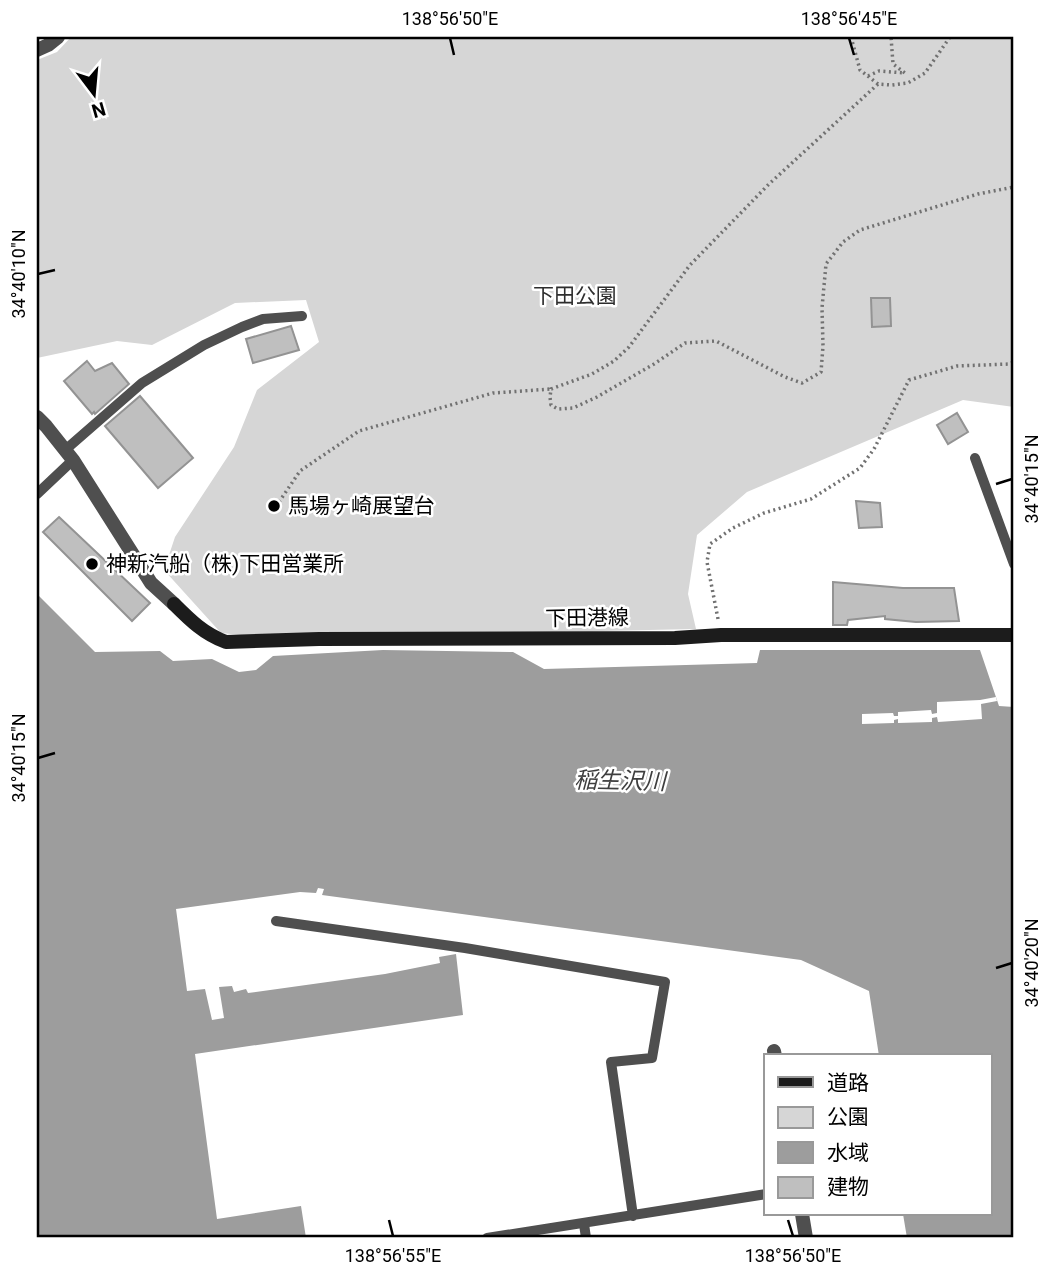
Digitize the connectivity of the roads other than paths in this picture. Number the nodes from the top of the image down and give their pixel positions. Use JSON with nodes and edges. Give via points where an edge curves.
{"nodes":[{"id":1,"x":58,"y":37,"type":"edge"},
{"id":2,"x":37,"y":50,"type":"edge"},
{"id":3,"x":302,"y":316,"type":"dead end"},
{"id":4,"x":37,"y":417,"type":"edge"},
{"id":5,"x":68,"y":455,"type":"junction"},
{"id":6,"x":975,"y":458,"type":"dead end"},
{"id":7,"x":37,"y":494,"type":"edge"},
{"id":8,"x":1014,"y":564,"type":"edge"},
{"id":9,"x":174,"y":604,"type":"joint"},
{"id":10,"x":1014,"y":635,"type":"edge"},
{"id":11,"x":276,"y":921,"type":"dead end"},
{"id":12,"x":764,"y":1194,"type":"edge"},
{"id":13,"x":633,"y":1216,"type":"junction"},
{"id":14,"x":802,"y":1216,"type":"edge"},
{"id":15,"x":584,"y":1224,"type":"junction"},
{"id":16,"x":487,"y":1238,"type":"edge"},
{"id":17,"x":586,"y":1238,"type":"edge"},
{"id":18,"x":806,"y":1238,"type":"edge"}],
"edges":[{"from":1,"to":2,"type":"street"},
{"from":3,"to":5,"type":"lane","via":[[263,319],[205,345],[142,383]]},
{"from":4,"to":5,"type":"street"},
{"from":5,"to":7,"type":"lane"},
{"from":5,"to":9,"type":"street","via":[[151,583]]},
{"from":6,"to":8,"type":"lane"},
{"from":9,"to":10,"type":"main road","name":"下田港線","via":[[212,637],[226,642]]},
{"from":11,"to":13,"type":"lane","via":[[666,982],[652,1058],[611,1062]]},
{"from":12,"to":13,"type":"lane"},
{"from":13,"to":15,"type":"lane"},
{"from":14,"to":18,"type":"street"},
{"from":15,"to":16,"type":"lane"},
{"from":15,"to":17,"type":"lane"}]}
